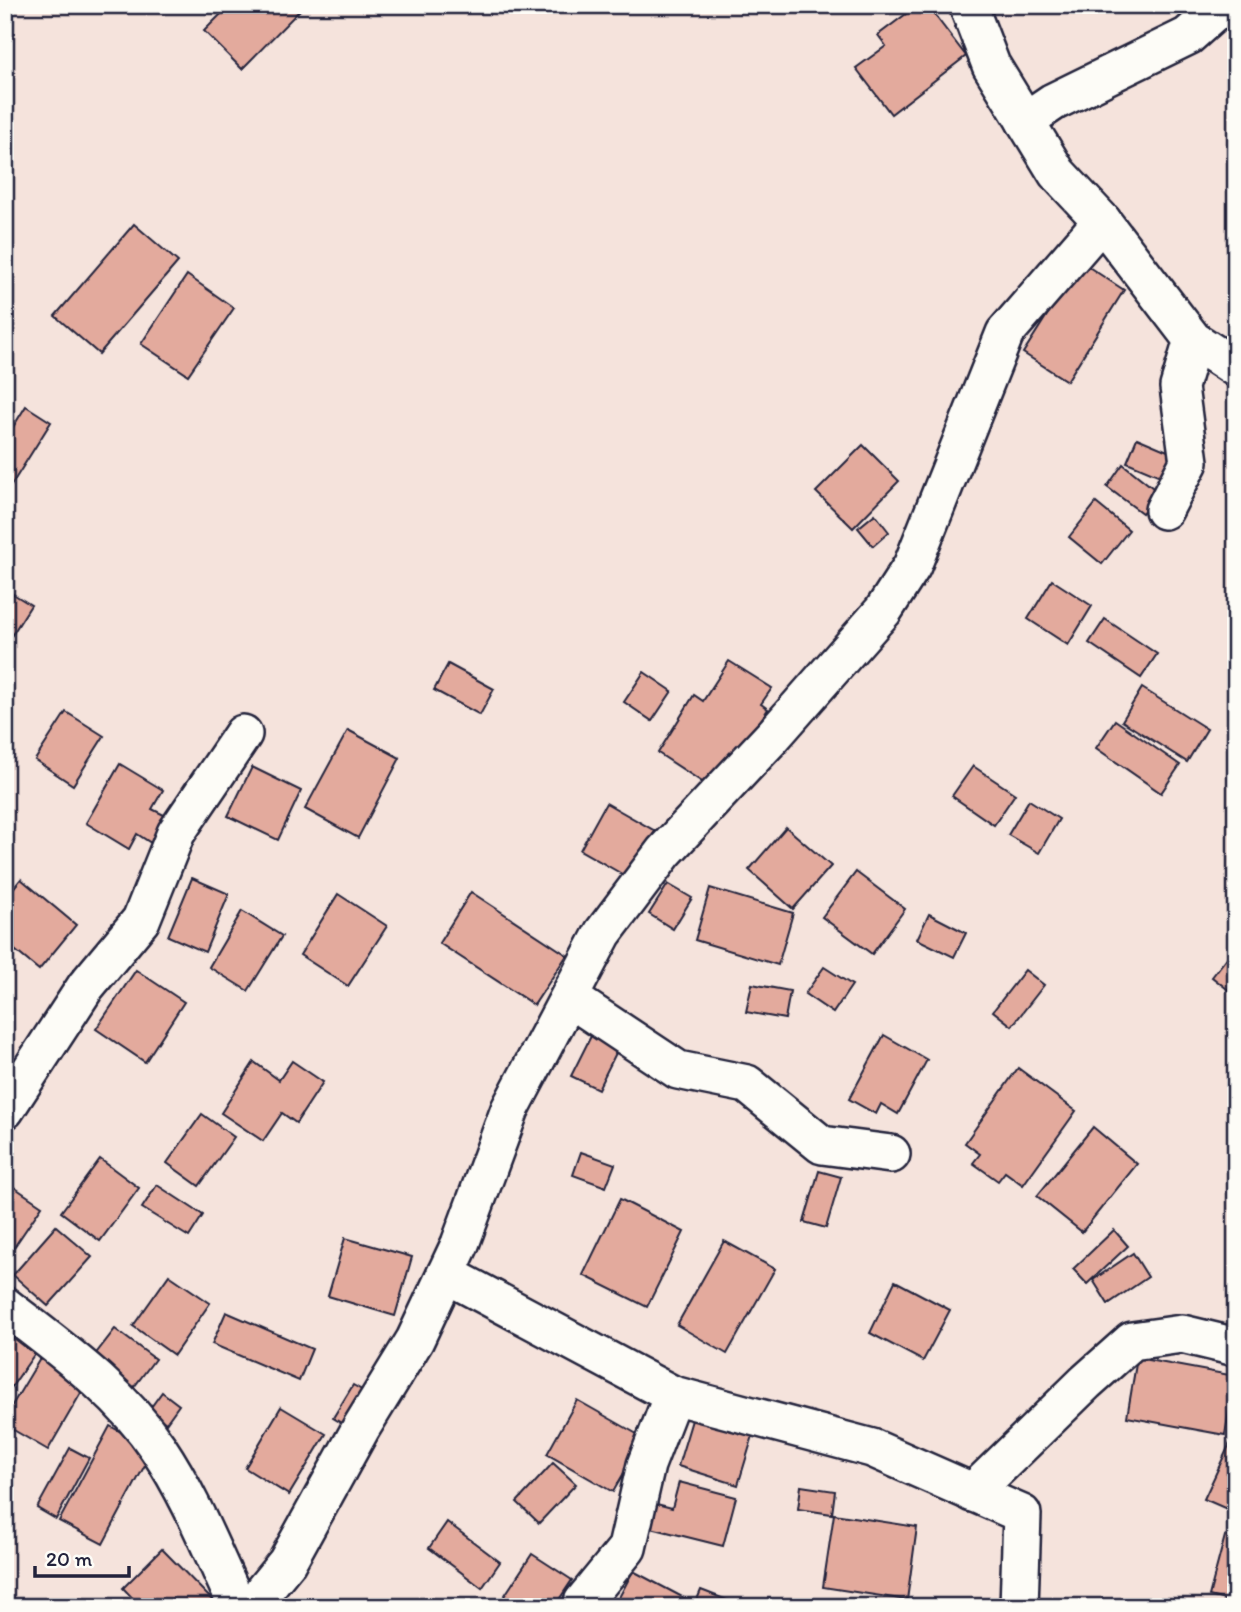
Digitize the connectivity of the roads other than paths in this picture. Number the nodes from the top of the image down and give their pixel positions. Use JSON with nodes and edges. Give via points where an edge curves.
{"nodes":[{"id":1,"x":968,"y":5,"type":"edge"},
{"id":2,"x":1223,"y":5,"type":"edge"},
{"id":3,"x":1025,"y":121,"type":"junction"},
{"id":4,"x":1102,"y":220,"type":"junction"},
{"id":5,"x":1193,"y":340,"type":"junction"},
{"id":6,"x":1236,"y":368,"type":"edge"},
{"id":7,"x":1164,"y":510,"type":"dead end"},
{"id":8,"x":243,"y":734,"type":"dead end"},
{"id":9,"x":571,"y":999,"type":"junction"},
{"id":10,"x":16,"y":1074,"type":"edge"},
{"id":11,"x":5,"y":1110,"type":"edge"},
{"id":12,"x":891,"y":1154,"type":"dead end"},
{"id":13,"x":446,"y":1274,"type":"junction"},
{"id":14,"x":5,"y":1306,"type":"edge"},
{"id":15,"x":1236,"y":1347,"type":"edge"},
{"id":16,"x":673,"y":1395,"type":"junction"},
{"id":17,"x":972,"y":1493,"type":"junction"},
{"id":18,"x":583,"y":1602,"type":"dead end"},
{"id":19,"x":238,"y":1607,"type":"edge"},
{"id":20,"x":258,"y":1607,"type":"edge"},
{"id":21,"x":1019,"y":1607,"type":"edge"}],
"edges":[{"from":1,"to":3,"type":"street","via":[[991,65]]},
{"from":2,"to":3,"type":"street","via":[[1188,36],[1053,102]]},
{"from":3,"to":4,"type":"street","via":[[1057,173]]},
{"from":4,"to":5,"type":"street"},
{"from":4,"to":9,"type":"street","via":[[1005,333],[912,566],[883,611],[664,852],[603,933]]},
{"from":5,"to":6,"type":"street"},
{"from":5,"to":7,"type":"street","via":[[1179,387],[1189,463]]},
{"from":8,"to":10,"type":"street","via":[[176,833],[141,920]]},
{"from":9,"to":12,"type":"street","via":[[678,1070],[747,1084],[822,1145]]},
{"from":9,"to":13,"type":"street","via":[[510,1109]]},
{"from":10,"to":11,"type":"street"},
{"from":13,"to":16,"type":"street"},
{"from":13,"to":20,"type":"street","via":[[415,1340]]},
{"from":14,"to":19,"type":"street","via":[[102,1382],[158,1447]]},
{"from":15,"to":17,"type":"street","via":[[1182,1335],[1132,1341]]},
{"from":16,"to":17,"type":"street","via":[[872,1448]]},
{"from":16,"to":18,"type":"street","via":[[646,1465],[627,1548]]},
{"from":17,"to":21,"type":"street","via":[[1022,1514]]}]}
